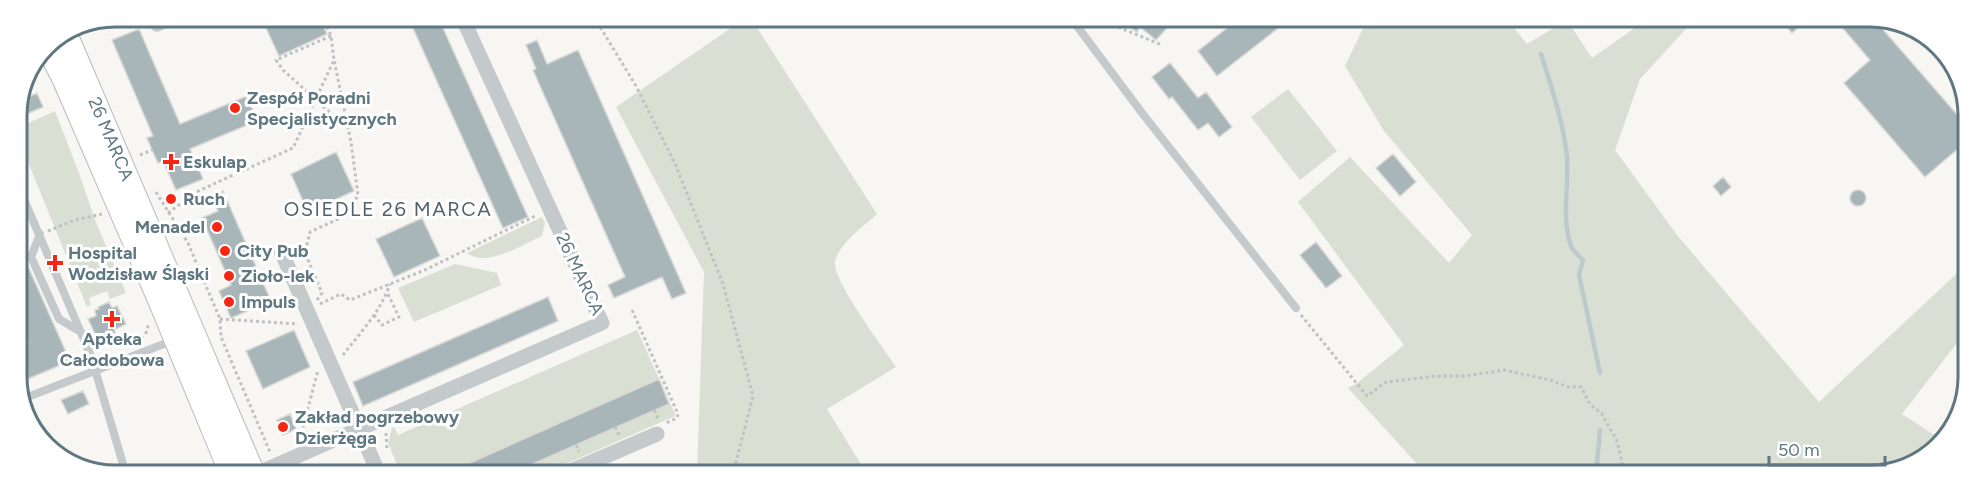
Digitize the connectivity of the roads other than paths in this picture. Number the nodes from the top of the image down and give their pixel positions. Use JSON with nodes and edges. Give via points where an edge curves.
{"nodes":[{"id":1,"x":467,"y":27,"type":"edge"},
{"id":2,"x":1078,"y":27,"type":"edge"},
{"id":3,"x":69,"y":41,"type":"edge"},
{"id":4,"x":51,"y":55,"type":"edge"},
{"id":5,"x":27,"y":206,"type":"edge"},
{"id":6,"x":40,"y":234,"type":"junction"},
{"id":7,"x":281,"y":251,"type":"dead end"},
{"id":8,"x":1296,"y":308,"type":"road end"},
{"id":9,"x":81,"y":332,"type":"junction"},
{"id":10,"x":185,"y":336,"type":"junction"},
{"id":11,"x":95,"y":370,"type":"junction"},
{"id":12,"x":30,"y":396,"type":"edge"},
{"id":13,"x":360,"y":429,"type":"junction"},
{"id":14,"x":659,"y":430,"type":"road end"},
{"id":15,"x":123,"y":465,"type":"edge"},
{"id":16,"x":228,"y":465,"type":"edge"},
{"id":17,"x":250,"y":465,"type":"edge"},
{"id":18,"x":276,"y":465,"type":"edge"},
{"id":19,"x":375,"y":465,"type":"edge"},
{"id":20,"x":583,"y":465,"type":"edge"}],
"edges":[{"from":1,"to":13,"type":"street","name":"26 MARCA","via":[[602,323]]},
{"from":2,"to":8,"type":"lane"},
{"from":3,"to":10,"type":"main road","name":"26 MARCA"},
{"from":4,"to":10,"type":"main road","name":"26 MARCA"},
{"from":5,"to":6,"type":"lane"},
{"from":6,"to":9,"type":"lane"},
{"from":6,"to":9,"type":"lane","via":[[31,257],[59,319]]},
{"from":7,"to":13,"type":"street"},
{"from":9,"to":11,"type":"lane"},
{"from":10,"to":11,"type":"lane"},
{"from":10,"to":16,"type":"main road","name":"26 MARCA"},
{"from":10,"to":17,"type":"main road","name":"26 MARCA"},
{"from":11,"to":12,"type":"lane"},
{"from":11,"to":15,"type":"lane"},
{"from":13,"to":18,"type":"street","name":"26 MARCA"},
{"from":13,"to":19,"type":"street"},
{"from":14,"to":20,"type":"street"}]}
